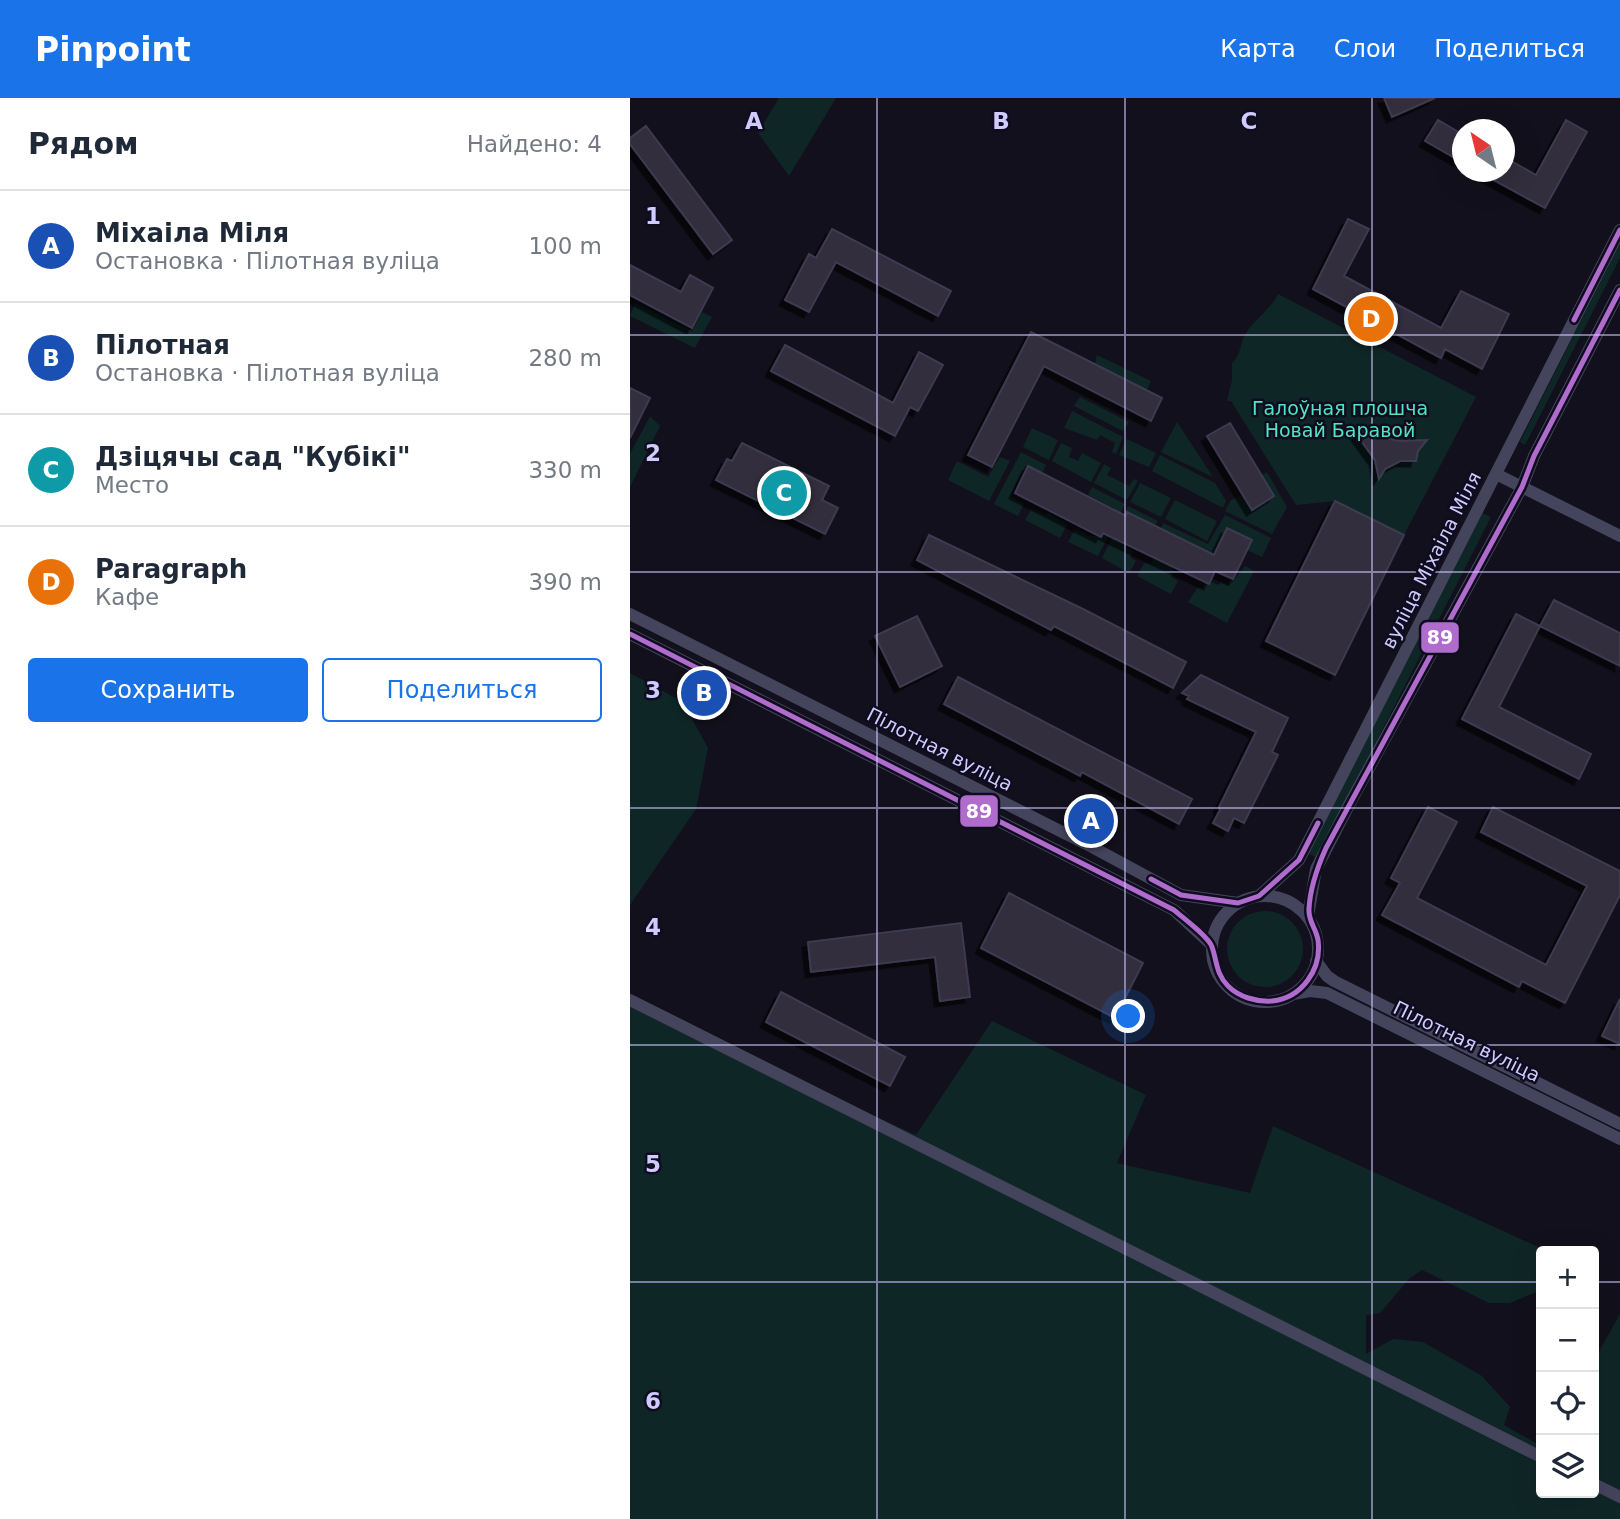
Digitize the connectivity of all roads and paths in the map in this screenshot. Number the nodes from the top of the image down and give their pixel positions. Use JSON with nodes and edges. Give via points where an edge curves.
{"nodes":[{"id":1,"x":1620,"y":230,"type":"edge"},
{"id":2,"x":1620,"y":290,"type":"edge"},
{"id":3,"x":1496,"y":474,"type":"junction"},
{"id":4,"x":1522,"y":487,"type":"junction"},
{"id":5,"x":1620,"y":536,"type":"edge"},
{"id":6,"x":630,"y":614,"type":"edge"},
{"id":7,"x":630,"y":634,"type":"edge"},
{"id":8,"x":1259,"y":896,"type":"junction"},
{"id":9,"x":1238,"y":903,"type":"junction"},
{"id":10,"x":1308,"y":916,"type":"junction"},
{"id":11,"x":1212,"y":945,"type":"junction"},
{"id":12,"x":1316,"y":961,"type":"junction"},
{"id":13,"x":1293,"y":994,"type":"junction"},
{"id":14,"x":630,"y":1000,"type":"edge"},
{"id":15,"x":1620,"y":1124,"type":"edge"},
{"id":16,"x":1620,"y":1139,"type":"edge"},
{"id":17,"x":1536,"y":1454,"type":"edge"},
{"id":18,"x":1599,"y":1486,"type":"edge"},
{"id":19,"x":1620,"y":1497,"type":"edge"}],
"edges":[{"from":1,"to":3,"type":"street","name":"вуліца Міхаіла Міля"},
{"from":2,"to":4,"type":"street"},
{"from":3,"to":4,"type":"street"},
{"from":3,"to":8,"type":"street","name":"вуліца Міхаіла Міля","via":[[1299,860]]},
{"from":4,"to":5,"type":"street"},
{"from":4,"to":10,"type":"street","via":[[1316,869]]},
{"from":6,"to":9,"type":"street","name":"Пілотная вуліца","via":[[1181,895]]},
{"from":7,"to":11,"type":"street","name":"Пілотная вуліца","via":[[1174,910]]},
{"from":8,"to":9,"type":"street"},
{"from":8,"to":10,"type":"street","via":[[1286,900]]},
{"from":9,"to":11,"type":"street","via":[[1220,922]]},
{"from":10,"to":12,"type":"street","via":[[1316,933]]},
{"from":11,"to":13,"type":"street","via":[[1220,977],[1245,998],[1262,1002]]},
{"from":12,"to":13,"type":"street","via":[[1306,983]]},
{"from":12,"to":15,"type":"street","name":"Пілотная вуліца","via":[[1334,981]]},
{"from":13,"to":16,"type":"street","name":"Пілотная вуліца","via":[[1326,993]]},
{"from":14,"to":17,"type":"street"},
{"from":18,"to":19,"type":"street"}]}
